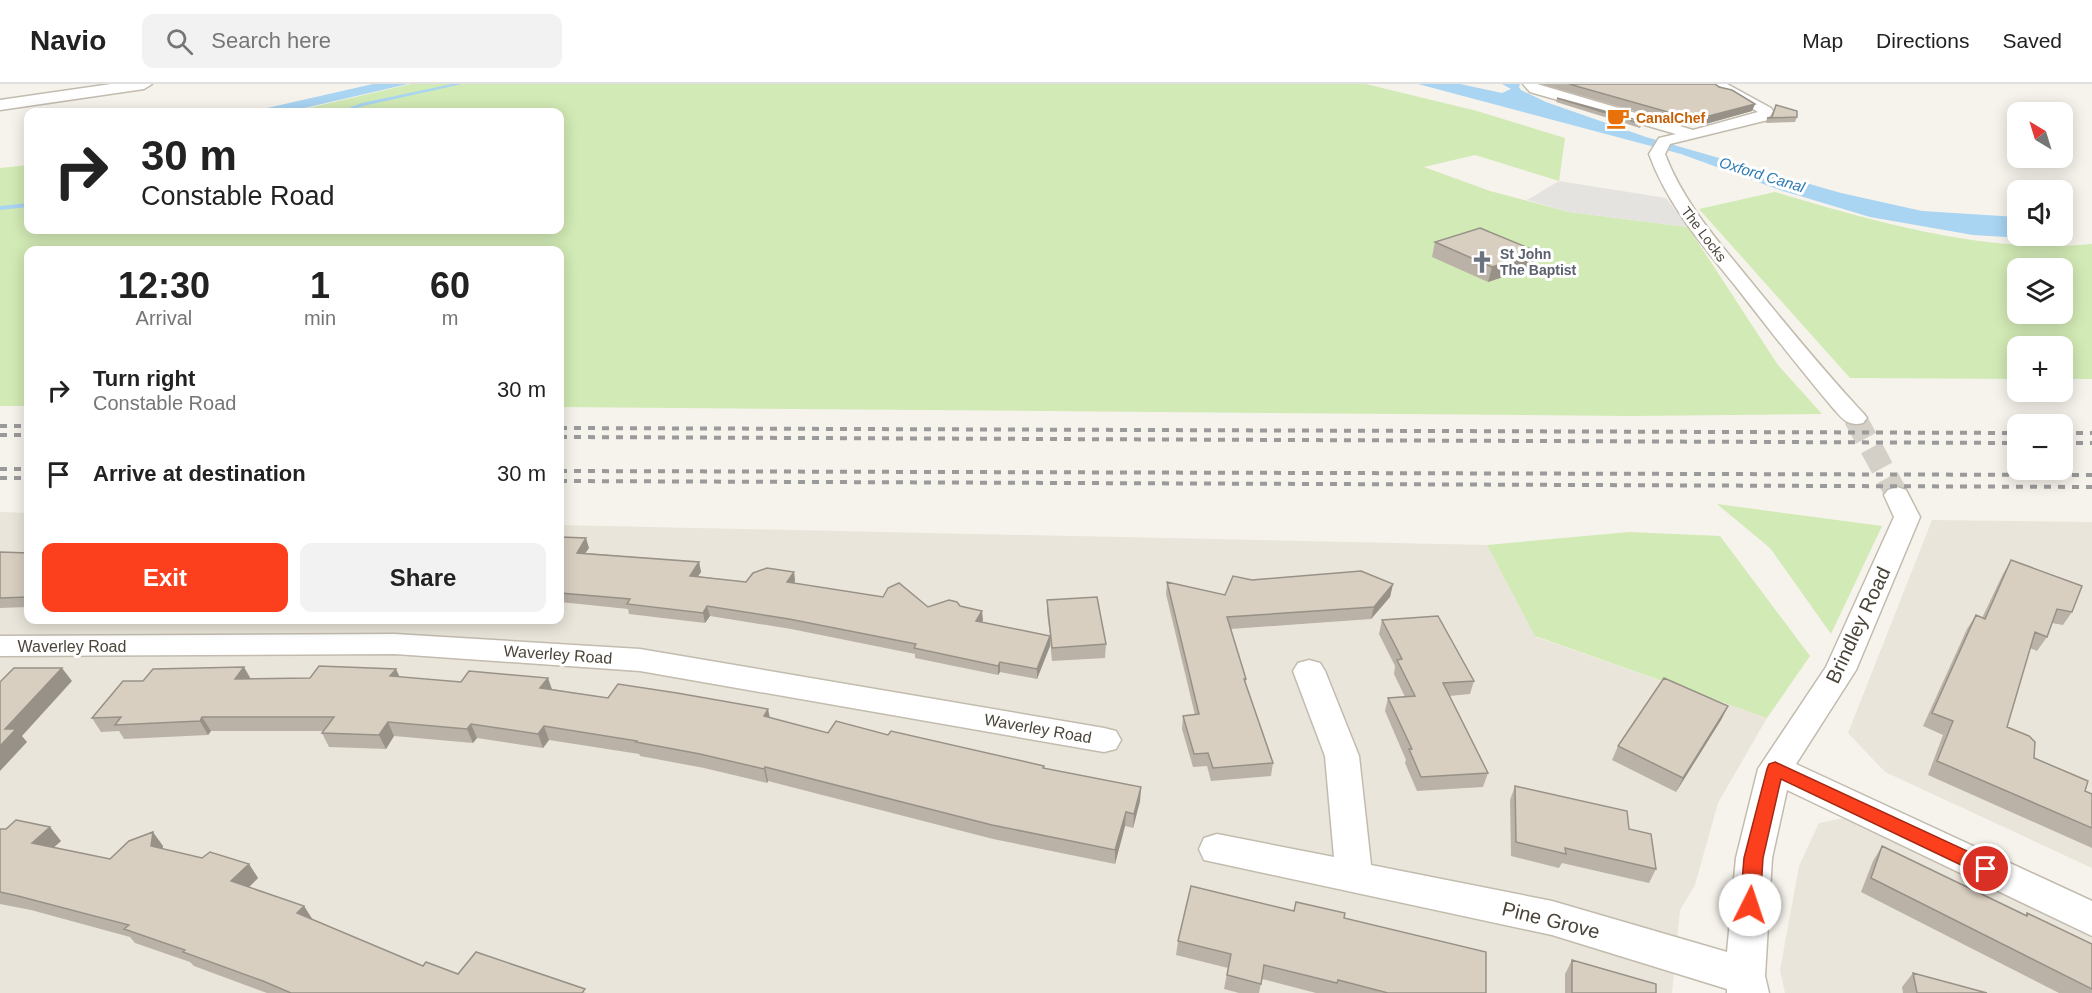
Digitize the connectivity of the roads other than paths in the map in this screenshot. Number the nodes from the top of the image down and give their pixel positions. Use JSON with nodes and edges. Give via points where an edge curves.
{"nodes":[{"id":1,"x":144,"y":84,"type":"edge"},
{"id":2,"x":1529,"y":84,"type":"edge"},
{"id":3,"x":1717,"y":84,"type":"edge"},
{"id":4,"x":0,"y":105,"type":"edge"},
{"id":5,"x":1689,"y":133,"type":"junction"},
{"id":6,"x":1855,"y":418,"type":"tunnel mouth"},
{"id":7,"x":1898,"y":495,"type":"tunnel mouth"},
{"id":8,"x":2,"y":648,"type":"edge"},
{"id":9,"x":1310,"y":670,"type":"dead end"},
{"id":10,"x":1104,"y":740,"type":"dead end"},
{"id":11,"x":1775,"y":769,"type":"junction"},
{"id":12,"x":1217,"y":849,"type":"dead end"},
{"id":13,"x":1354,"y":877,"type":"junction"},
{"id":14,"x":2092,"y":919,"type":"edge"},
{"id":15,"x":1747,"y":984,"type":"edge"}],
"edges":[{"from":1,"to":4,"type":"street"},
{"from":2,"to":5,"type":"street","via":[[1535,89]]},
{"from":3,"to":5,"type":"street","name":"The Locks","via":[[1766,111],[1764,117]]},
{"from":5,"to":6,"type":"street","name":"The Locks","via":[[1661,147],[1660,165],[1688,218]]},
{"from":7,"to":11,"type":"street","name":"Brindley Road","via":[[1906,517],[1840,670]]},
{"from":8,"to":10,"type":"street","name":"Waverley Road","via":[[395,644],[640,660]]},
{"from":9,"to":13,"type":"street","via":[[1342,756]]},
{"from":11,"to":14,"type":"street"},
{"from":11,"to":15,"type":"street","name":"Brindley Road","via":[[1754,858]]},
{"from":12,"to":13,"type":"street","name":"Pine Grove"},
{"from":13,"to":15,"type":"street","name":"Pine Grove","via":[[1552,918]]}]}
